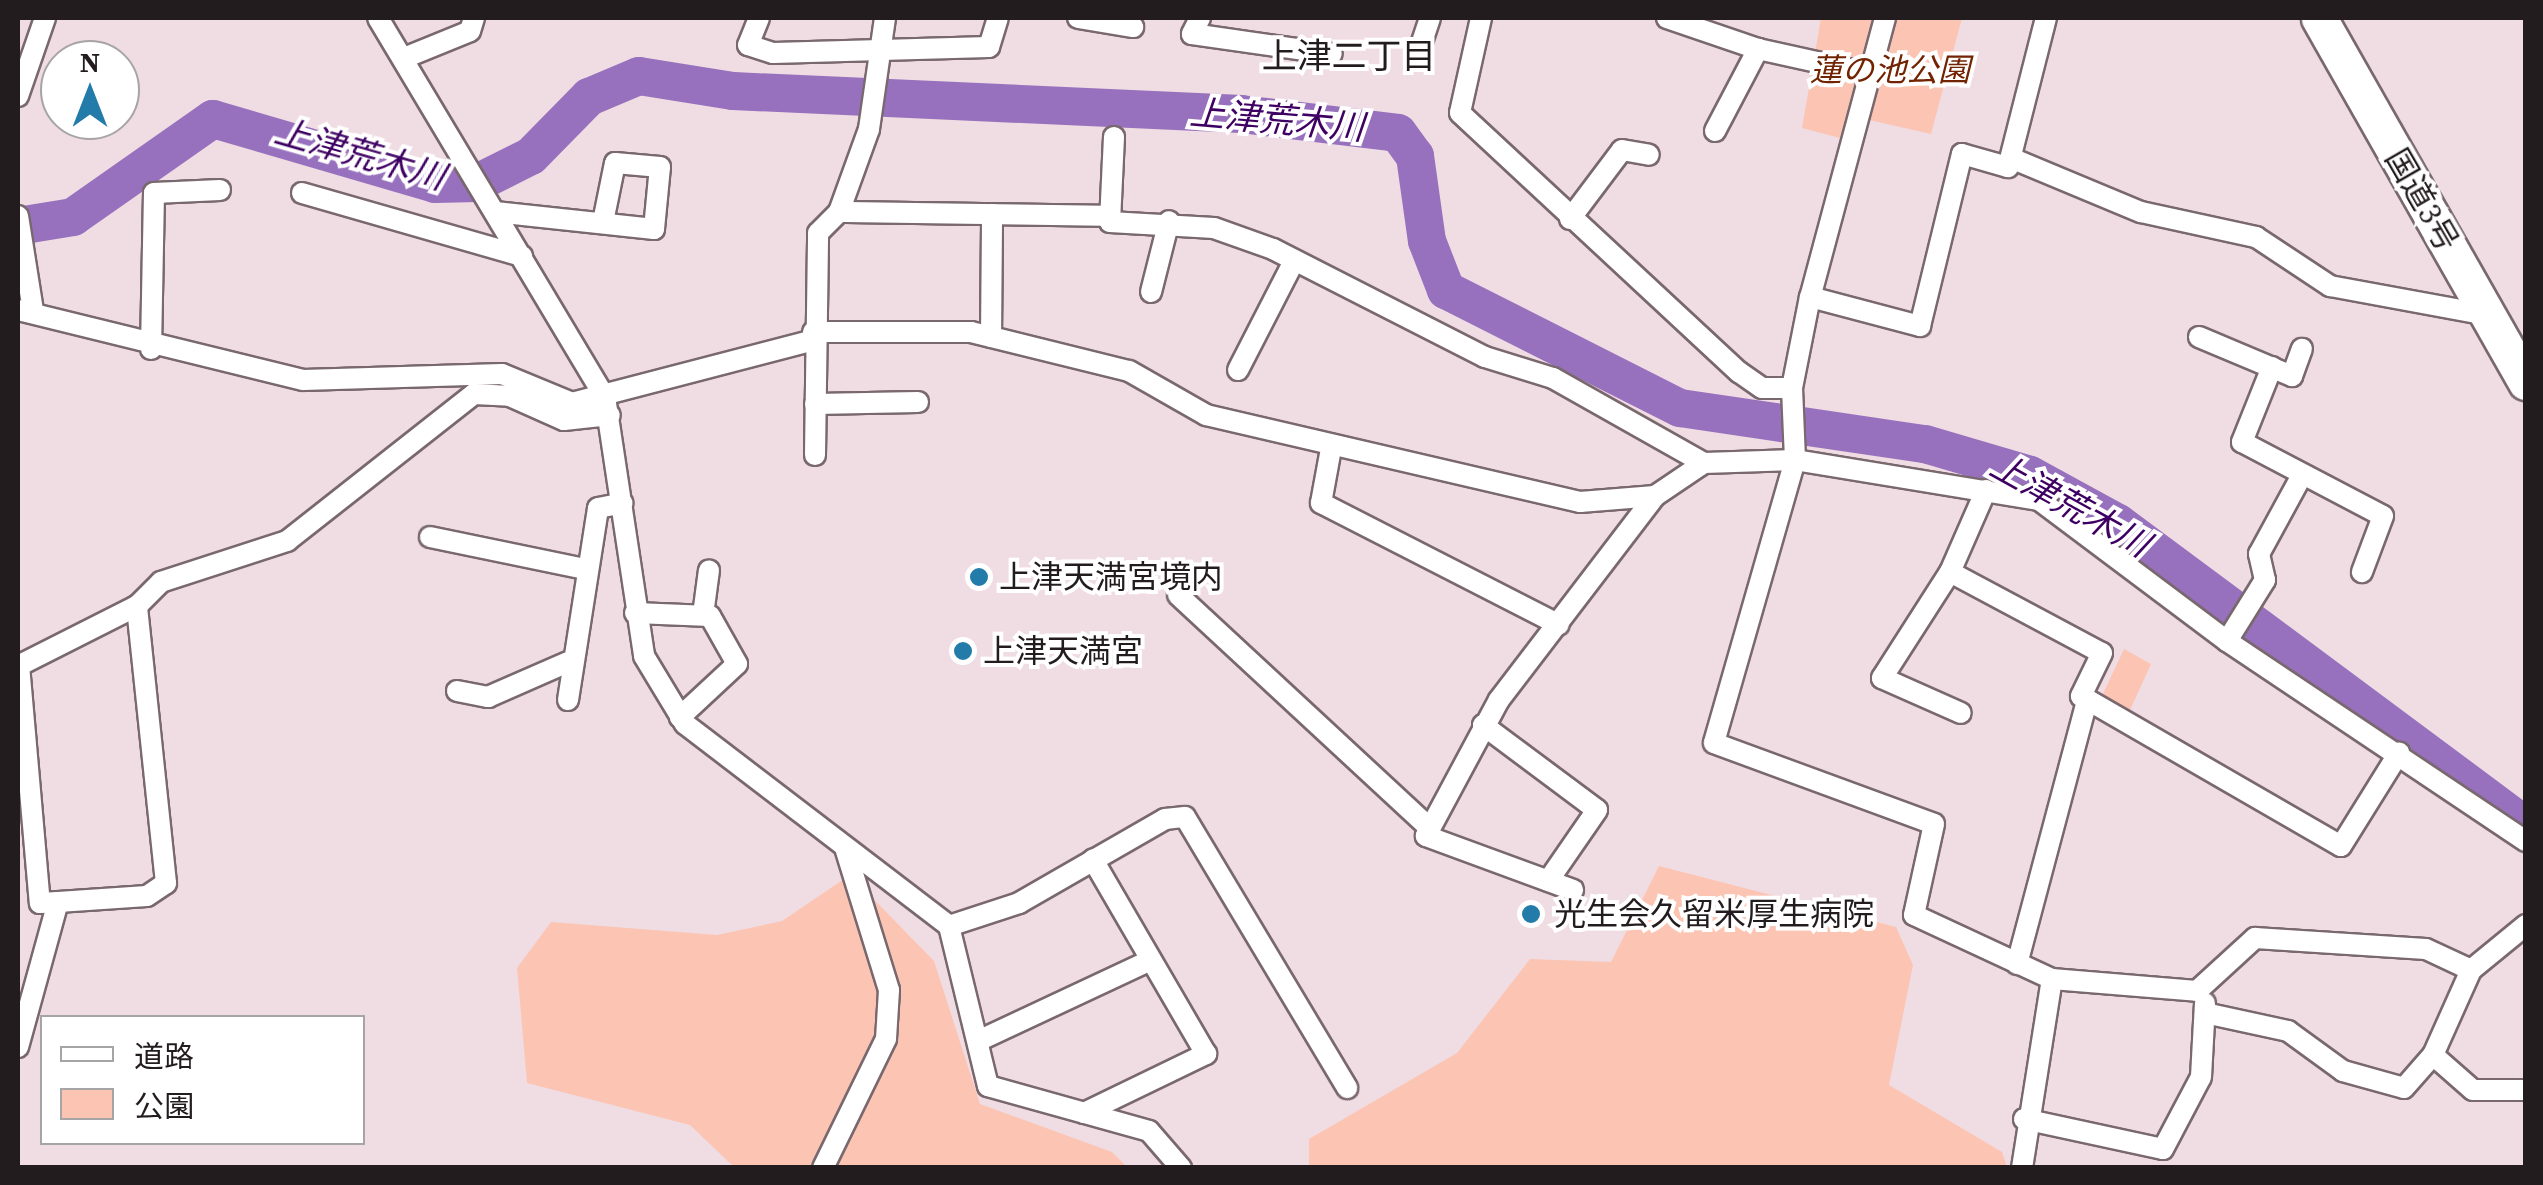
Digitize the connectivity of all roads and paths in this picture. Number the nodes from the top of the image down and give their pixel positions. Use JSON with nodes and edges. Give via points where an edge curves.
{"nodes":[{"id":1,"x":45,"y":18,"type":"edge"},
{"id":2,"x":378,"y":18,"type":"edge"},
{"id":3,"x":474,"y":18,"type":"edge"},
{"id":4,"x":759,"y":18,"type":"edge"},
{"id":5,"x":885,"y":18,"type":"edge"},
{"id":6,"x":998,"y":18,"type":"edge"},
{"id":7,"x":1078,"y":18,"type":"edge"},
{"id":8,"x":1200,"y":18,"type":"edge"},
{"id":9,"x":1430,"y":18,"type":"edge"},
{"id":10,"x":1481,"y":18,"type":"edge"},
{"id":11,"x":1667,"y":18,"type":"edge"},
{"id":12,"x":1886,"y":18,"type":"edge"},
{"id":13,"x":2046,"y":18,"type":"edge"},
{"id":14,"x":2319,"y":18,"type":"edge"},
{"id":15,"x":1133,"y":27,"type":"dead end"},
{"id":16,"x":880,"y":49,"type":"junction"},
{"id":17,"x":1758,"y":49,"type":"junction"},
{"id":18,"x":1332,"y":54,"type":"dead end"},
{"id":19,"x":1417,"y":57,"type":"dead end"},
{"id":20,"x":404,"y":58,"type":"junction"},
{"id":21,"x":1871,"y":74,"type":"junction"},
{"id":22,"x":18,"y":96,"type":"edge"},
{"id":23,"x":1715,"y":131,"type":"dead end"},
{"id":24,"x":1114,"y":136,"type":"dead end"},
{"id":25,"x":1649,"y":155,"type":"dead end"},
{"id":26,"x":2010,"y":158,"type":"junction"},
{"id":27,"x":220,"y":190,"type":"dead end"},
{"id":28,"x":302,"y":193,"type":"dead end"},
{"id":29,"x":495,"y":212,"type":"junction"},
{"id":30,"x":840,"y":212,"type":"junction"},
{"id":31,"x":992,"y":214,"type":"junction"},
{"id":32,"x":18,"y":216,"type":"edge"},
{"id":33,"x":1110,"y":216,"type":"junction"},
{"id":34,"x":1570,"y":219,"type":"junction"},
{"id":35,"x":1169,"y":221,"type":"junction"},
{"id":36,"x":602,"y":222,"type":"dead end"},
{"id":37,"x":522,"y":256,"type":"junction"},
{"id":38,"x":1294,"y":261,"type":"junction"},
{"id":39,"x":1151,"y":292,"type":"dead end"},
{"id":40,"x":1810,"y":297,"type":"junction"},
{"id":41,"x":26,"y":311,"type":"edge"},
{"id":42,"x":813,"y":336,"type":"junction"},
{"id":43,"x":2506,"y":336,"type":"edge"},
{"id":44,"x":991,"y":337,"type":"junction"},
{"id":45,"x":2199,"y":337,"type":"dead end"},
{"id":46,"x":151,"y":349,"type":"junction"},
{"id":47,"x":2302,"y":349,"type":"dead end"},
{"id":48,"x":2272,"y":367,"type":"junction"},
{"id":49,"x":1238,"y":370,"type":"dead end"},
{"id":50,"x":2526,"y":382,"type":"edge"},
{"id":51,"x":1792,"y":388,"type":"junction"},
{"id":52,"x":918,"y":402,"type":"dead end"},
{"id":53,"x":814,"y":404,"type":"junction"},
{"id":54,"x":607,"y":406,"type":"junction"},
{"id":55,"x":1330,"y":454,"type":"dead end"},
{"id":56,"x":816,"y":455,"type":"dead end"},
{"id":57,"x":1794,"y":460,"type":"junction"},
{"id":58,"x":1704,"y":463,"type":"junction"},
{"id":59,"x":2302,"y":475,"type":"junction"},
{"id":60,"x":1986,"y":490,"type":"junction"},
{"id":61,"x":1655,"y":496,"type":"junction"},
{"id":62,"x":623,"y":503,"type":"junction"},
{"id":63,"x":430,"y":537,"type":"dead end"},
{"id":64,"x":586,"y":570,"type":"junction"},
{"id":65,"x":708,"y":570,"type":"dead end"},
{"id":66,"x":1950,"y":572,"type":"junction"},
{"id":67,"x":2362,"y":572,"type":"dead end"},
{"id":68,"x":1178,"y":596,"type":"dead end"},
{"id":69,"x":137,"y":606,"type":"junction"},
{"id":70,"x":635,"y":613,"type":"junction"},
{"id":71,"x":704,"y":616,"type":"junction"},
{"id":72,"x":1558,"y":625,"type":"junction"},
{"id":73,"x":2227,"y":642,"type":"junction"},
{"id":74,"x":568,"y":662,"type":"junction"},
{"id":75,"x":18,"y":665,"type":"edge"},
{"id":76,"x":457,"y":691,"type":"dead end"},
{"id":77,"x":568,"y":700,"type":"dead end"},
{"id":78,"x":2087,"y":700,"type":"junction"},
{"id":79,"x":1961,"y":713,"type":"dead end"},
{"id":80,"x":680,"y":717,"type":"junction"},
{"id":81,"x":1483,"y":725,"type":"junction"},
{"id":82,"x":2399,"y":754,"type":"junction"},
{"id":83,"x":1430,"y":828,"type":"junction"},
{"id":84,"x":2526,"y":841,"type":"edge"},
{"id":85,"x":844,"y":848,"type":"junction"},
{"id":86,"x":1092,"y":860,"type":"junction"},
{"id":87,"x":1548,"y":881,"type":"junction"},
{"id":88,"x":1573,"y":890,"type":"dead end"},
{"id":89,"x":49,"y":902,"type":"junction"},
{"id":90,"x":18,"y":904,"type":"edge"},
{"id":91,"x":2526,"y":925,"type":"edge"},
{"id":92,"x":949,"y":926,"type":"junction"},
{"id":93,"x":1151,"y":960,"type":"junction"},
{"id":94,"x":2017,"y":964,"type":"junction"},
{"id":95,"x":2470,"y":970,"type":"junction"},
{"id":96,"x":2052,"y":979,"type":"junction"},
{"id":97,"x":2207,"y":981,"type":"junction"},
{"id":98,"x":2205,"y":1014,"type":"junction"},
{"id":99,"x":978,"y":1041,"type":"junction"},
{"id":100,"x":18,"y":1048,"type":"edge"},
{"id":101,"x":2433,"y":1055,"type":"junction"},
{"id":102,"x":1347,"y":1088,"type":"dead end"},
{"id":103,"x":2526,"y":1090,"type":"edge"},
{"id":104,"x":1084,"y":1113,"type":"junction"},
{"id":105,"x":2024,"y":1118,"type":"junction"},
{"id":106,"x":823,"y":1168,"type":"edge"},
{"id":107,"x":1181,"y":1168,"type":"edge"},
{"id":108,"x":2022,"y":1168,"type":"edge"}],
"edges":[{"from":1,"to":22,"type":"street"},
{"from":2,"to":20,"type":"street"},
{"from":3,"to":20,"type":"street","via":[[470,31]]},
{"from":4,"to":16,"type":"street","via":[[748,44],[773,54]]},
{"from":5,"to":16,"type":"street"},
{"from":6,"to":16,"type":"street","via":[[989,47]]},
{"from":7,"to":15,"type":"street"},
{"from":8,"to":18,"type":"street","via":[[1192,34]]},
{"from":9,"to":19,"type":"street"},
{"from":10,"to":34,"type":"street","via":[[1460,113]]},
{"from":11,"to":17,"type":"street"},
{"from":12,"to":21,"type":"street"},
{"from":13,"to":26,"type":"street"},
{"from":14,"to":43,"type":"highway","name":"国道3号"},
{"from":16,"to":30,"type":"street","via":[[869,130]]},
{"from":17,"to":21,"type":"street"},
{"from":17,"to":23,"type":"street"},
{"from":20,"to":29,"type":"street"},
{"from":21,"to":40,"type":"street"},
{"from":24,"to":33,"type":"street"},
{"from":25,"to":34,"type":"street","via":[[1622,150]]},
{"from":26,"to":40,"type":"street","via":[[2008,167],[1962,154],[1920,326]]},
{"from":26,"to":43,"type":"street","via":[[2141,212],[2256,237],[2330,286]]},
{"from":27,"to":46,"type":"street","via":[[154,193]]},
{"from":28,"to":37,"type":"street"},
{"from":29,"to":36,"type":"street"},
{"from":29,"to":37,"type":"street"},
{"from":30,"to":31,"type":"street"},
{"from":30,"to":42,"type":"street","via":[[818,233]]},
{"from":31,"to":33,"type":"street"},
{"from":31,"to":44,"type":"street"},
{"from":32,"to":41,"type":"street"},
{"from":33,"to":35,"type":"street"},
{"from":34,"to":51,"type":"street","via":[[1738,372],[1762,388]]},
{"from":35,"to":38,"type":"street","via":[[1214,228]]},
{"from":35,"to":39,"type":"street"},
{"from":37,"to":54,"type":"street"},
{"from":38,"to":49,"type":"street"},
{"from":38,"to":58,"type":"street","via":[[1485,357],[1554,378]]},
{"from":40,"to":51,"type":"street"},
{"from":41,"to":46,"type":"street"},
{"from":42,"to":44,"type":"street"},
{"from":42,"to":53,"type":"street"},
{"from":42,"to":54,"type":"street"},
{"from":43,"to":50,"type":"highway","name":"国道3号"},
{"from":44,"to":61,"type":"street","via":[[1129,371],[1206,415],[1350,450],[1580,502]]},
{"from":45,"to":48,"type":"street"},
{"from":46,"to":54,"type":"street","via":[[337,384],[472,372],[572,403]]},
{"from":47,"to":48,"type":"street","via":[[2292,376]]},
{"from":48,"to":59,"type":"street","via":[[2242,442]]},
{"from":51,"to":57,"type":"street"},
{"from":52,"to":53,"type":"street"},
{"from":53,"to":56,"type":"street"},
{"from":54,"to":62,"type":"street"},
{"from":54,"to":69,"type":"street","via":[[564,420],[510,396],[474,394],[287,541],[161,582]]},
{"from":55,"to":72,"type":"street","via":[[1321,503]]},
{"from":57,"to":58,"type":"street"},
{"from":57,"to":60,"type":"street"},
{"from":57,"to":94,"type":"street","via":[[1714,744],[1934,824],[1914,914]]},
{"from":58,"to":61,"type":"street"},
{"from":59,"to":67,"type":"street","via":[[2383,516]]},
{"from":59,"to":73,"type":"street","via":[[2260,554],[2265,580]]},
{"from":60,"to":66,"type":"street"},
{"from":60,"to":73,"type":"street","via":[[2039,500],[2097,536]]},
{"from":61,"to":72,"type":"street"},
{"from":62,"to":64,"type":"street","via":[[598,508]]},
{"from":62,"to":70,"type":"street"},
{"from":63,"to":64,"type":"street"},
{"from":64,"to":74,"type":"street"},
{"from":65,"to":71,"type":"street"},
{"from":66,"to":78,"type":"street","via":[[2102,653]]},
{"from":66,"to":79,"type":"street","via":[[1882,678]]},
{"from":68,"to":83,"type":"street"},
{"from":69,"to":75,"type":"street"},
{"from":69,"to":89,"type":"street","via":[[166,883],[147,896]]},
{"from":70,"to":71,"type":"street"},
{"from":70,"to":80,"type":"street","via":[[644,656]]},
{"from":71,"to":80,"type":"street","via":[[737,664]]},
{"from":72,"to":81,"type":"street"},
{"from":73,"to":82,"type":"street"},
{"from":74,"to":76,"type":"street","via":[[488,697]]},
{"from":74,"to":77,"type":"street"},
{"from":75,"to":89,"type":"street"},
{"from":78,"to":82,"type":"street","via":[[2340,846]]},
{"from":78,"to":94,"type":"street"},
{"from":80,"to":85,"type":"street"},
{"from":81,"to":83,"type":"street"},
{"from":81,"to":87,"type":"street","via":[[1597,810]]},
{"from":82,"to":84,"type":"street"},
{"from":83,"to":87,"type":"street","via":[[1426,836]]},
{"from":85,"to":92,"type":"street"},
{"from":85,"to":106,"type":"street","via":[[889,990],[887,1023]]},
{"from":86,"to":92,"type":"street","via":[[1020,903]]},
{"from":86,"to":93,"type":"street"},
{"from":86,"to":102,"type":"street","via":[[1186,817]]},
{"from":87,"to":88,"type":"street"},
{"from":89,"to":90,"type":"street"},
{"from":89,"to":100,"type":"street"},
{"from":91,"to":95,"type":"street"},
{"from":92,"to":99,"type":"street"},
{"from":93,"to":99,"type":"street"},
{"from":93,"to":104,"type":"street","via":[[1206,1054]]},
{"from":94,"to":96,"type":"street"},
{"from":95,"to":97,"type":"street","via":[[2426,949],[2255,938]]},
{"from":95,"to":101,"type":"street"},
{"from":96,"to":97,"type":"street","via":[[2197,990]]},
{"from":96,"to":105,"type":"street"},
{"from":97,"to":98,"type":"street"},
{"from":98,"to":101,"type":"street","via":[[2288,1031],[2343,1071],[2404,1088]]},
{"from":98,"to":105,"type":"street","via":[[2201,1077],[2163,1148]]},
{"from":99,"to":104,"type":"street","via":[[988,1086]]},
{"from":101,"to":103,"type":"street","via":[[2473,1090]]},
{"from":104,"to":107,"type":"street","via":[[1148,1132]]},
{"from":105,"to":108,"type":"street"}]}
